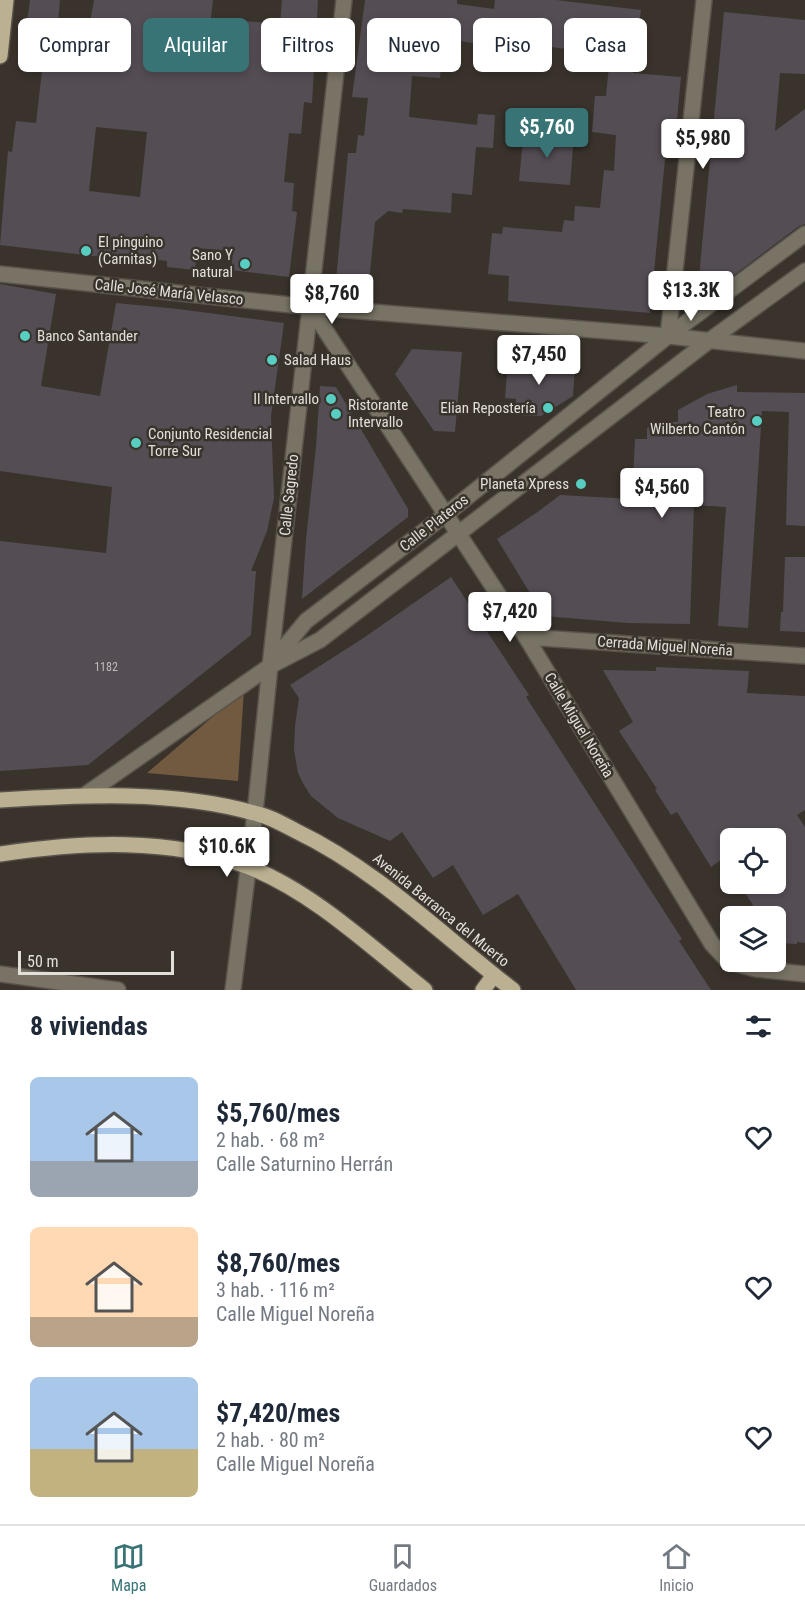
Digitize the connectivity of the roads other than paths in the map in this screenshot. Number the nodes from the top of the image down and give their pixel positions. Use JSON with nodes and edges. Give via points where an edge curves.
{"nodes":[{"id":1,"x":6,"y":0,"type":"edge"},
{"id":2,"x":344,"y":0,"type":"edge"},
{"id":3,"x":705,"y":0,"type":"edge"},
{"id":4,"x":0,"y":56,"type":"edge"},
{"id":5,"x":805,"y":234,"type":"edge"},
{"id":6,"x":805,"y":271,"type":"edge"},
{"id":7,"x":0,"y":274,"type":"edge"},
{"id":8,"x":310,"y":307,"type":"junction"},
{"id":9,"x":668,"y":336,"type":"junction"},
{"id":10,"x":710,"y":340,"type":"junction"},
{"id":11,"x":805,"y":351,"type":"edge"},
{"id":12,"x":445,"y":515,"type":"junction"},
{"id":13,"x":459,"y":535,"type":"junction"},
{"id":14,"x":526,"y":637,"type":"junction"},
{"id":15,"x":805,"y":656,"type":"edge"},
{"id":16,"x":270,"y":666,"type":"junction"},
{"id":17,"x":85,"y":795,"type":"junction"},
{"id":18,"x":0,"y":800,"type":"edge"},
{"id":19,"x":255,"y":813,"type":"junction"},
{"id":20,"x":0,"y":854,"type":"edge"},
{"id":21,"x":249,"y":867,"type":"junction"},
{"id":22,"x":0,"y":974,"type":"edge"},
{"id":23,"x":805,"y":974,"type":"edge"},
{"id":24,"x":494,"y":975,"type":"junction"},
{"id":25,"x":118,"y":990,"type":"edge"},
{"id":26,"x":233,"y":990,"type":"edge"},
{"id":27,"x":425,"y":990,"type":"edge"},
{"id":28,"x":483,"y":990,"type":"edge"},
{"id":29,"x":513,"y":990,"type":"edge"}],
"edges":[{"from":1,"to":4,"type":"main road"},
{"from":2,"to":8,"type":"street","name":"Calle Sagredo"},
{"from":3,"to":9,"type":"street"},
{"from":5,"to":9,"type":"street","name":"Calle Plateros"},
{"from":6,"to":10,"type":"street","name":"Calle Plateros"},
{"from":7,"to":8,"type":"street","name":"Calle José María Velasco"},
{"from":8,"to":9,"type":"street","name":"Calle José María Velasco"},
{"from":8,"to":12,"type":"street","name":"Calle Miguel Noreña"},
{"from":8,"to":16,"type":"street","name":"Calle Sagredo"},
{"from":9,"to":10,"type":"street","name":"Calle José María Velasco"},
{"from":9,"to":12,"type":"street","name":"Calle Plateros"},
{"from":10,"to":11,"type":"street","name":"Calle José María Velasco"},
{"from":10,"to":13,"type":"street","name":"Calle Plateros"},
{"from":12,"to":13,"type":"street","name":"Calle Miguel Noreña"},
{"from":12,"to":16,"type":"street","name":"Calle Plateros","via":[[306,621]]},
{"from":13,"to":14,"type":"street","name":"Calle Miguel Noreña"},
{"from":13,"to":16,"type":"street","name":"Calle Plateros","via":[[320,640]]},
{"from":14,"to":15,"type":"street","name":"Cerrada Miguel Noreña"},
{"from":14,"to":23,"type":"street","name":"Calle Miguel Noreña","via":[[712,944],[729,962]]},
{"from":16,"to":17,"type":"street","name":"Calle Plateros"},
{"from":16,"to":19,"type":"street","name":"Calle Sagredo"},
{"from":17,"to":18,"type":"main road","name":"Avenida Barranca del Muerto"},
{"from":17,"to":19,"type":"main road","name":"Avenida Barranca del Muerto","via":[[196,802]]},
{"from":19,"to":21,"type":"street","name":"Calle Sagredo"},
{"from":19,"to":24,"type":"main road","name":"Avenida Barranca del Muerto","via":[[319,842],[378,880]]},
{"from":20,"to":21,"type":"main road","via":[[81,845],[149,845]]},
{"from":21,"to":26,"type":"street","name":"Calle Sagredo"},
{"from":21,"to":27,"type":"main road","via":[[321,907]]},
{"from":22,"to":25,"type":"street"},
{"from":24,"to":28,"type":"main road"},
{"from":24,"to":29,"type":"main road","name":"Avenida Barranca del Muerto"}]}
